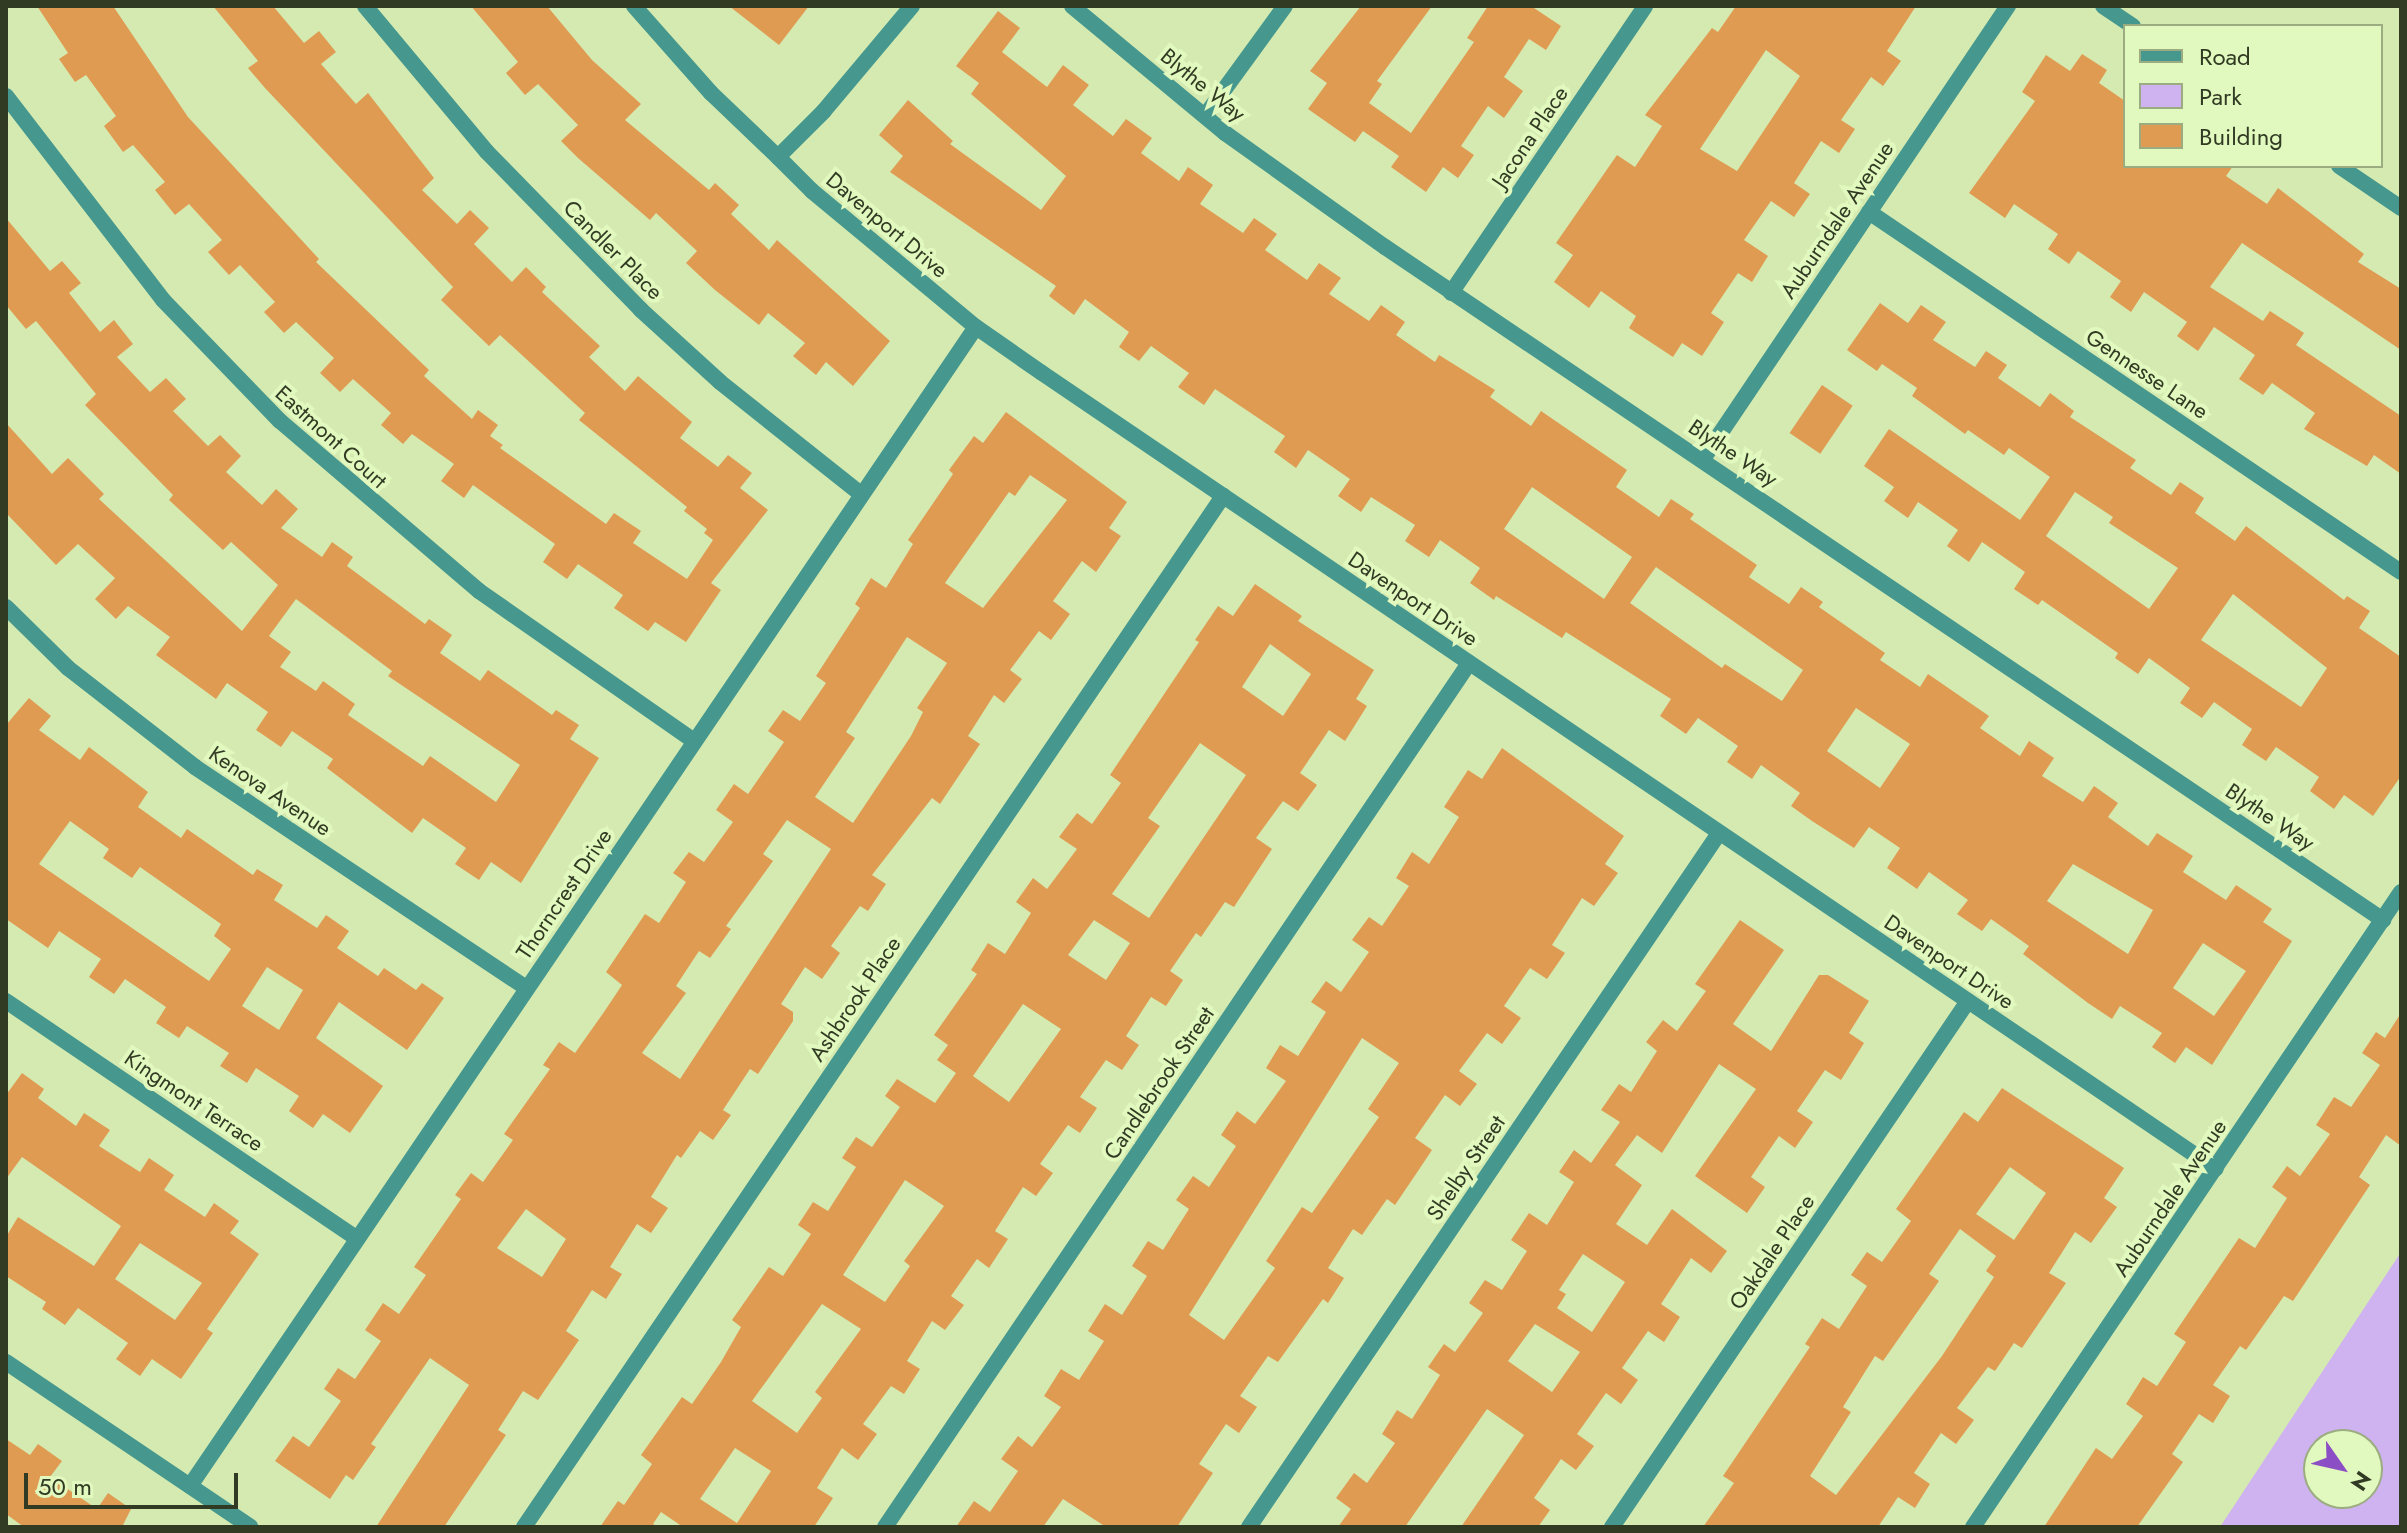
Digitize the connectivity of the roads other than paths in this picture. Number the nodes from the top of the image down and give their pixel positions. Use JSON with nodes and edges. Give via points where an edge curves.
{"nodes":[{"id":1,"x":365,"y":6,"type":"edge"},
{"id":2,"x":634,"y":6,"type":"edge"},
{"id":3,"x":912,"y":6,"type":"edge"},
{"id":4,"x":1072,"y":6,"type":"edge"},
{"id":5,"x":1285,"y":6,"type":"edge"},
{"id":6,"x":1645,"y":6,"type":"edge"},
{"id":7,"x":2008,"y":6,"type":"edge"},
{"id":8,"x":2103,"y":6,"type":"edge"},
{"id":9,"x":2130,"y":24,"type":"edge"},
{"id":10,"x":6,"y":96,"type":"edge"},
{"id":11,"x":1205,"y":116,"type":"junction"},
{"id":12,"x":778,"y":157,"type":"junction"},
{"id":13,"x":2342,"y":168,"type":"edge"},
{"id":14,"x":2401,"y":208,"type":"edge"},
{"id":15,"x":1869,"y":212,"type":"junction"},
{"id":16,"x":1451,"y":293,"type":"junction"},
{"id":17,"x":976,"y":327,"type":"junction"},
{"id":18,"x":1703,"y":459,"type":"junction"},
{"id":19,"x":861,"y":494,"type":"junction"},
{"id":20,"x":1223,"y":496,"type":"junction"},
{"id":21,"x":2401,"y":572,"type":"edge"},
{"id":22,"x":6,"y":607,"type":"edge"},
{"id":23,"x":1469,"y":663,"type":"junction"},
{"id":24,"x":694,"y":741,"type":"junction"},
{"id":25,"x":1719,"y":833,"type":"junction"},
{"id":26,"x":2401,"y":892,"type":"edge"},
{"id":27,"x":2383,"y":920,"type":"junction"},
{"id":28,"x":527,"y":988,"type":"junction"},
{"id":29,"x":6,"y":1001,"type":"edge"},
{"id":30,"x":1968,"y":1001,"type":"junction"},
{"id":31,"x":2216,"y":1169,"type":"junction"},
{"id":32,"x":357,"y":1239,"type":"junction"},
{"id":33,"x":6,"y":1362,"type":"edge"},
{"id":34,"x":190,"y":1486,"type":"junction"},
{"id":35,"x":251,"y":1527,"type":"edge"},
{"id":36,"x":524,"y":1527,"type":"edge"},
{"id":37,"x":885,"y":1527,"type":"edge"},
{"id":38,"x":1249,"y":1527,"type":"edge"},
{"id":39,"x":1612,"y":1527,"type":"edge"},
{"id":40,"x":1973,"y":1527,"type":"edge"}],
"edges":[{"from":1,"to":19,"type":"street","name":"Candler Place","via":[[487,152],[641,310],[720,382]]},
{"from":2,"to":12,"type":"street","name":"Davenport Drive","via":[[711,93]]},
{"from":3,"to":12,"type":"street"},
{"from":4,"to":11,"type":"street","name":"Blythe Way"},
{"from":5,"to":11,"type":"street"},
{"from":6,"to":16,"type":"street","name":"Jacona Place"},
{"from":7,"to":15,"type":"street","name":"Auburndale Avenue"},
{"from":8,"to":9,"type":"street"},
{"from":10,"to":24,"type":"street","name":"Eastmont Court","via":[[163,300],[280,421],[479,591]]},
{"from":11,"to":16,"type":"street","name":"Blythe Way"},
{"from":12,"to":17,"type":"street","name":"Davenport Drive"},
{"from":13,"to":14,"type":"street"},
{"from":15,"to":18,"type":"street","name":"Auburndale Avenue"},
{"from":15,"to":21,"type":"street","name":"Gennesse Lane"},
{"from":16,"to":18,"type":"street","name":"Blythe Way"},
{"from":17,"to":19,"type":"street","name":"Thorncrest Drive"},
{"from":17,"to":20,"type":"street","name":"Davenport Drive"},
{"from":18,"to":27,"type":"street","name":"Blythe Way"},
{"from":19,"to":24,"type":"street","name":"Thorncrest Drive"},
{"from":20,"to":23,"type":"street","name":"Davenport Drive"},
{"from":20,"to":36,"type":"street","name":"Ashbrook Place"},
{"from":22,"to":28,"type":"street","name":"Kenova Avenue","via":[[68,668],[195,767]]},
{"from":23,"to":25,"type":"street","name":"Davenport Drive"},
{"from":23,"to":37,"type":"street","name":"Candlebrook Street"},
{"from":24,"to":28,"type":"street","name":"Thorncrest Drive"},
{"from":25,"to":30,"type":"street","name":"Davenport Drive"},
{"from":25,"to":38,"type":"street","name":"Shelby Street"},
{"from":26,"to":27,"type":"street","name":"Auburndale Avenue"},
{"from":27,"to":31,"type":"street","name":"Auburndale Avenue"},
{"from":28,"to":32,"type":"street","name":"Thorncrest Drive"},
{"from":29,"to":32,"type":"street","name":"Kingmont Terrace"},
{"from":30,"to":31,"type":"street","name":"Davenport Drive"},
{"from":30,"to":39,"type":"street","name":"Oakdale Place"},
{"from":31,"to":40,"type":"street","name":"Auburndale Avenue"},
{"from":32,"to":34,"type":"street","name":"Thorncrest Drive"},
{"from":33,"to":34,"type":"street"},
{"from":34,"to":35,"type":"street"}]}
